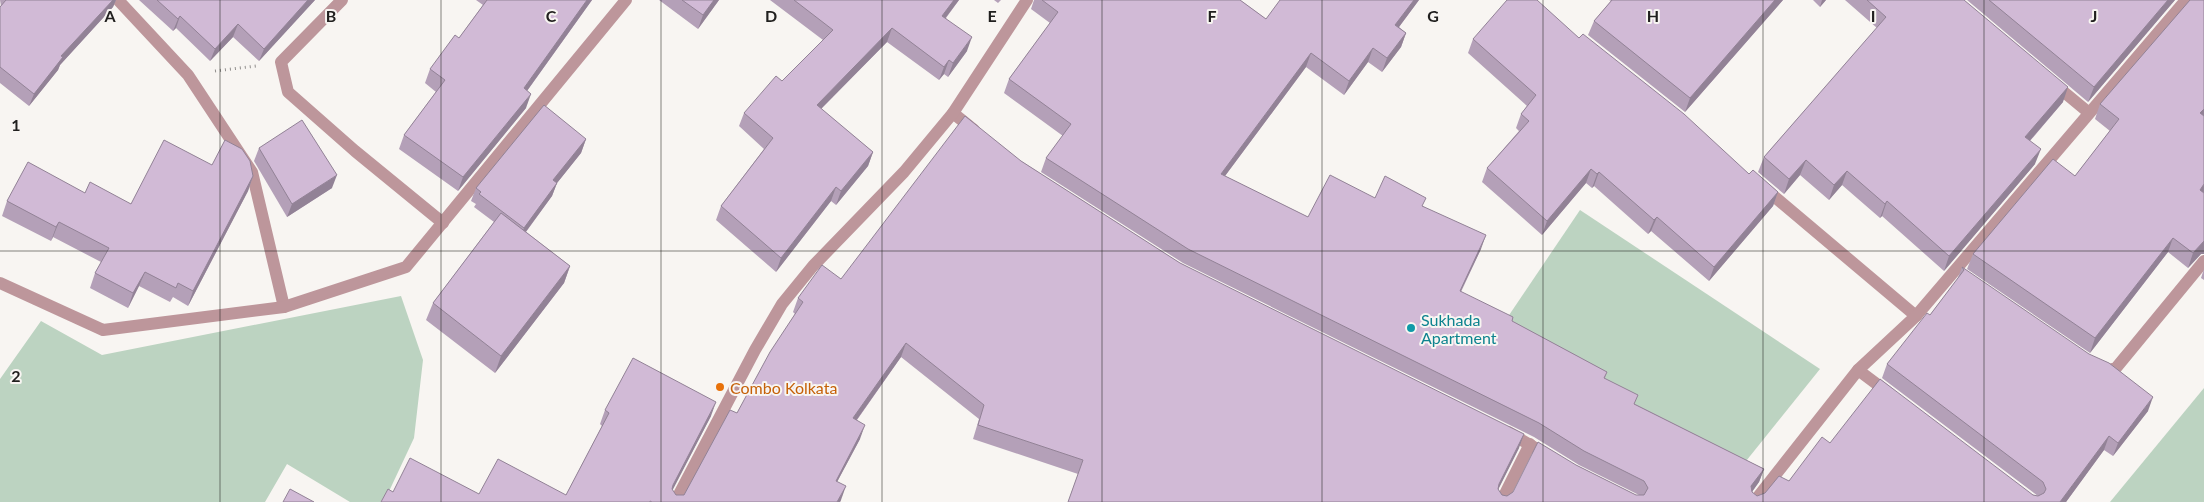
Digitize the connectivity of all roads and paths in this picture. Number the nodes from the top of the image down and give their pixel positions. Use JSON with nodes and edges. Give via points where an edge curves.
{"nodes":[{"id":1,"x":118,"y":0,"type":"edge"},
{"id":2,"x":342,"y":0,"type":"edge"},
{"id":3,"x":626,"y":0,"type":"edge"},
{"id":4,"x":1027,"y":0,"type":"edge"},
{"id":5,"x":2186,"y":0,"type":"edge"},
{"id":6,"x":281,"y":62,"type":"junction"},
{"id":7,"x":2043,"y":74,"type":"edge"},
{"id":8,"x":188,"y":75,"type":"junction"},
{"id":9,"x":2088,"y":112,"type":"junction"},
{"id":10,"x":953,"y":113,"type":"junction"},
{"id":11,"x":983,"y":137,"type":"edge"},
{"id":12,"x":1756,"y":181,"type":"edge"},
{"id":13,"x":443,"y":223,"type":"junction"},
{"id":14,"x":2204,"y":261,"type":"edge"},
{"id":15,"x":0,"y":282,"type":"edge"},
{"id":16,"x":284,"y":307,"type":"junction"},
{"id":17,"x":1916,"y":316,"type":"junction"},
{"id":18,"x":2088,"y":361,"type":"edge"},
{"id":19,"x":1858,"y":370,"type":"junction"},
{"id":20,"x":1898,"y":400,"type":"edge"},
{"id":21,"x":1496,"y":427,"type":"edge"},
{"id":22,"x":1530,"y":444,"type":"junction"},
{"id":23,"x":1560,"y":463,"type":"edge"},
{"id":24,"x":675,"y":502,"type":"edge"},
{"id":25,"x":1501,"y":502,"type":"edge"},
{"id":26,"x":1754,"y":502,"type":"edge"}],
"edges":[{"from":1,"to":8,"type":"street"},
{"from":2,"to":6,"type":"street"},
{"from":3,"to":13,"type":"street"},
{"from":4,"to":10,"type":"street"},
{"from":5,"to":9,"type":"street"},
{"from":6,"to":8,"type":"path"},
{"from":6,"to":13,"type":"street","via":[[288,92]]},
{"from":7,"to":9,"type":"street"},
{"from":8,"to":16,"type":"street","via":[[252,172]]},
{"from":9,"to":17,"type":"street","via":[[1959,273]]},
{"from":10,"to":11,"type":"street"},
{"from":10,"to":24,"type":"street","via":[[904,172],[812,266],[782,304]]},
{"from":12,"to":17,"type":"street"},
{"from":13,"to":16,"type":"street","via":[[406,267]]},
{"from":14,"to":18,"type":"street","via":[[2116,368],[2109,370]]},
{"from":15,"to":16,"type":"street","via":[[103,330]]},
{"from":17,"to":19,"type":"street"},
{"from":19,"to":20,"type":"street"},
{"from":19,"to":26,"type":"street"},
{"from":21,"to":22,"type":"street"},
{"from":22,"to":23,"type":"street"},
{"from":22,"to":25,"type":"street"}]}
